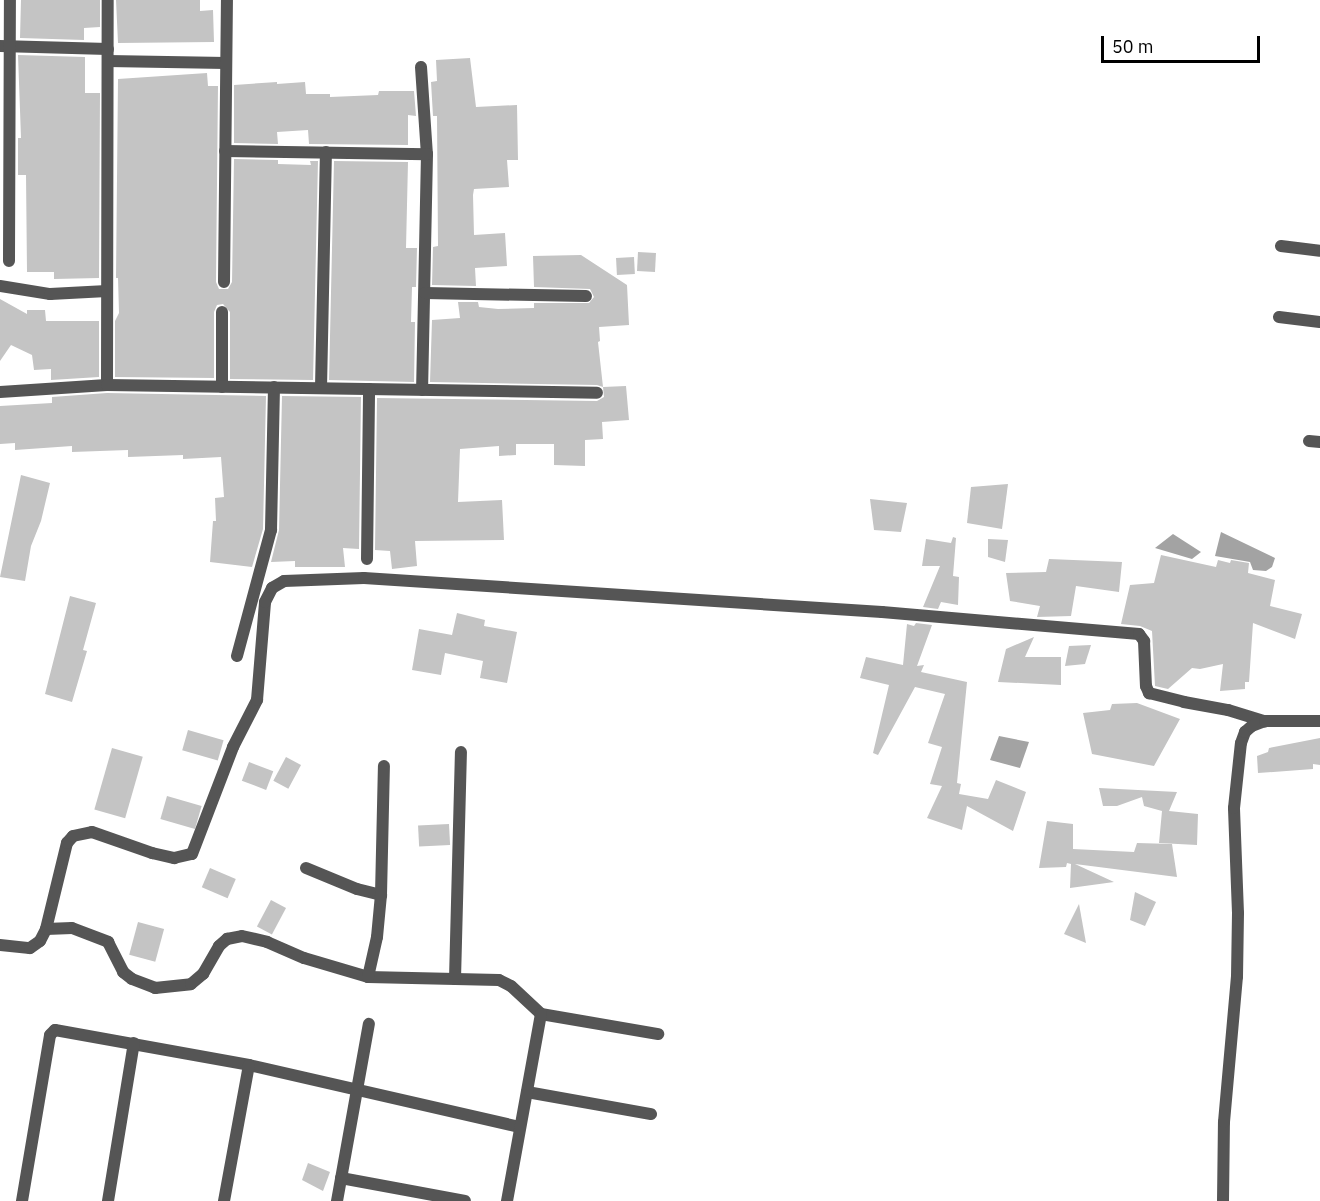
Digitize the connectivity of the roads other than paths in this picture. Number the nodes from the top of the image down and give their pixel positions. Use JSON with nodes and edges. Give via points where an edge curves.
{"nodes":[{"id":1,"x":10,"y":0,"type":"edge"},
{"id":2,"x":108,"y":0,"type":"edge"},
{"id":3,"x":227,"y":0,"type":"edge"},
{"id":4,"x":5,"y":46,"type":"edge"},
{"id":5,"x":108,"y":55,"type":"junction"},
{"id":6,"x":226,"y":63,"type":"junction"},
{"id":7,"x":421,"y":67,"type":"dead end"},
{"id":8,"x":225,"y":151,"type":"junction"},
{"id":9,"x":326,"y":152,"type":"junction"},
{"id":10,"x":427,"y":154,"type":"junction"},
{"id":11,"x":1281,"y":246,"type":"dead end"},
{"id":12,"x":1320,"y":251,"type":"edge"},
{"id":13,"x":9,"y":261,"type":"dead end"},
{"id":14,"x":224,"y":282,"type":"dead end"},
{"id":15,"x":0,"y":286,"type":"edge"},
{"id":16,"x":107,"y":291,"type":"junction"},
{"id":17,"x":425,"y":293,"type":"junction"},
{"id":18,"x":586,"y":296,"type":"dead end"},
{"id":19,"x":222,"y":312,"type":"dead end"},
{"id":20,"x":1279,"y":317,"type":"dead end"},
{"id":21,"x":1320,"y":322,"type":"edge"},
{"id":22,"x":107,"y":385,"type":"junction"},
{"id":23,"x":222,"y":387,"type":"junction"},
{"id":24,"x":273,"y":387,"type":"junction"},
{"id":25,"x":321,"y":388,"type":"junction"},
{"id":26,"x":369,"y":389,"type":"junction"},
{"id":27,"x":422,"y":390,"type":"junction"},
{"id":28,"x":0,"y":392,"type":"edge"},
{"id":29,"x":597,"y":393,"type":"dead end"},
{"id":30,"x":367,"y":559,"type":"dead end"},
{"id":31,"x":237,"y":656,"type":"dead end"},
{"id":32,"x":1265,"y":721,"type":"junction"},
{"id":33,"x":1320,"y":721,"type":"edge"},
{"id":34,"x":461,"y":752,"type":"dead end"},
{"id":35,"x":384,"y":766,"type":"dead end"},
{"id":36,"x":306,"y":868,"type":"dead end"},
{"id":37,"x":381,"y":895,"type":"junction"},
{"id":38,"x":46,"y":929,"type":"junction"},
{"id":39,"x":0,"y":945,"type":"edge"},
{"id":40,"x":368,"y":977,"type":"junction"},
{"id":41,"x":455,"y":979,"type":"junction"},
{"id":42,"x":541,"y":1014,"type":"junction"},
{"id":43,"x":369,"y":1024,"type":"dead end"},
{"id":44,"x":658,"y":1034,"type":"dead end"},
{"id":45,"x":134,"y":1044,"type":"junction"},
{"id":46,"x":249,"y":1065,"type":"junction"},
{"id":47,"x":357,"y":1088,"type":"junction"},
{"id":48,"x":527,"y":1092,"type":"junction"},
{"id":49,"x":651,"y":1114,"type":"dead end"},
{"id":50,"x":520,"y":1126,"type":"junction"},
{"id":51,"x":341,"y":1178,"type":"junction"},
{"id":52,"x":22,"y":1201,"type":"edge"},
{"id":53,"x":108,"y":1201,"type":"edge"},
{"id":54,"x":224,"y":1201,"type":"edge"},
{"id":55,"x":337,"y":1201,"type":"edge"},
{"id":56,"x":465,"y":1201,"type":"edge"},
{"id":57,"x":507,"y":1201,"type":"edge"},
{"id":58,"x":1223,"y":1201,"type":"edge"}],
"edges":[{"from":1,"to":4,"type":"street"},
{"from":2,"to":5,"type":"street"},
{"from":3,"to":6,"type":"street"},
{"from":4,"to":5,"type":"street"},
{"from":4,"to":13,"type":"street"},
{"from":5,"to":6,"type":"street"},
{"from":5,"to":16,"type":"street"},
{"from":6,"to":8,"type":"street"},
{"from":7,"to":10,"type":"street"},
{"from":8,"to":9,"type":"street"},
{"from":8,"to":14,"type":"street"},
{"from":9,"to":10,"type":"street"},
{"from":9,"to":25,"type":"street"},
{"from":10,"to":17,"type":"street"},
{"from":11,"to":12,"type":"street"},
{"from":15,"to":16,"type":"street","via":[[50,294]]},
{"from":16,"to":22,"type":"street"},
{"from":17,"to":18,"type":"street"},
{"from":17,"to":27,"type":"street"},
{"from":19,"to":23,"type":"street"},
{"from":20,"to":21,"type":"street"},
{"from":22,"to":23,"type":"street"},
{"from":22,"to":28,"type":"street"},
{"from":23,"to":24,"type":"street"},
{"from":24,"to":25,"type":"street"},
{"from":24,"to":31,"type":"street","via":[[271,530]]},
{"from":25,"to":26,"type":"street"},
{"from":26,"to":27,"type":"street"},
{"from":26,"to":30,"type":"street"},
{"from":27,"to":29,"type":"street"},
{"from":32,"to":33,"type":"street"},
{"from":32,"to":38,"type":"street","via":[[1149,693],[1144,641],[1139,634],[870,611],[364,578],[284,581],[272,588],[265,602],[256,700],[233,747],[192,854],[174,858],[92,832],[73,836],[67,843]]},
{"from":32,"to":58,"type":"street","via":[[1245,732],[1236,773],[1237,977],[1224,1122]]},
{"from":34,"to":41,"type":"street"},
{"from":35,"to":37,"type":"street"},
{"from":36,"to":37,"type":"street"},
{"from":37,"to":40,"type":"street"},
{"from":38,"to":39,"type":"street","via":[[35,946]]},
{"from":38,"to":40,"type":"street","via":[[72,928],[108,942],[123,972],[154,988],[190,984],[203,974],[219,946],[234,936],[267,942]]},
{"from":40,"to":41,"type":"street"},
{"from":41,"to":42,"type":"street","via":[[499,980]]},
{"from":42,"to":44,"type":"street"},
{"from":42,"to":48,"type":"street"},
{"from":43,"to":47,"type":"street"},
{"from":45,"to":46,"type":"street"},
{"from":45,"to":52,"type":"street","via":[[61,1030],[50,1035]]},
{"from":45,"to":53,"type":"street"},
{"from":46,"to":47,"type":"street"},
{"from":46,"to":54,"type":"street"},
{"from":47,"to":50,"type":"street"},
{"from":47,"to":51,"type":"street"},
{"from":48,"to":49,"type":"street"},
{"from":48,"to":50,"type":"street"},
{"from":50,"to":57,"type":"street"},
{"from":51,"to":55,"type":"street"},
{"from":51,"to":56,"type":"street"}]}
